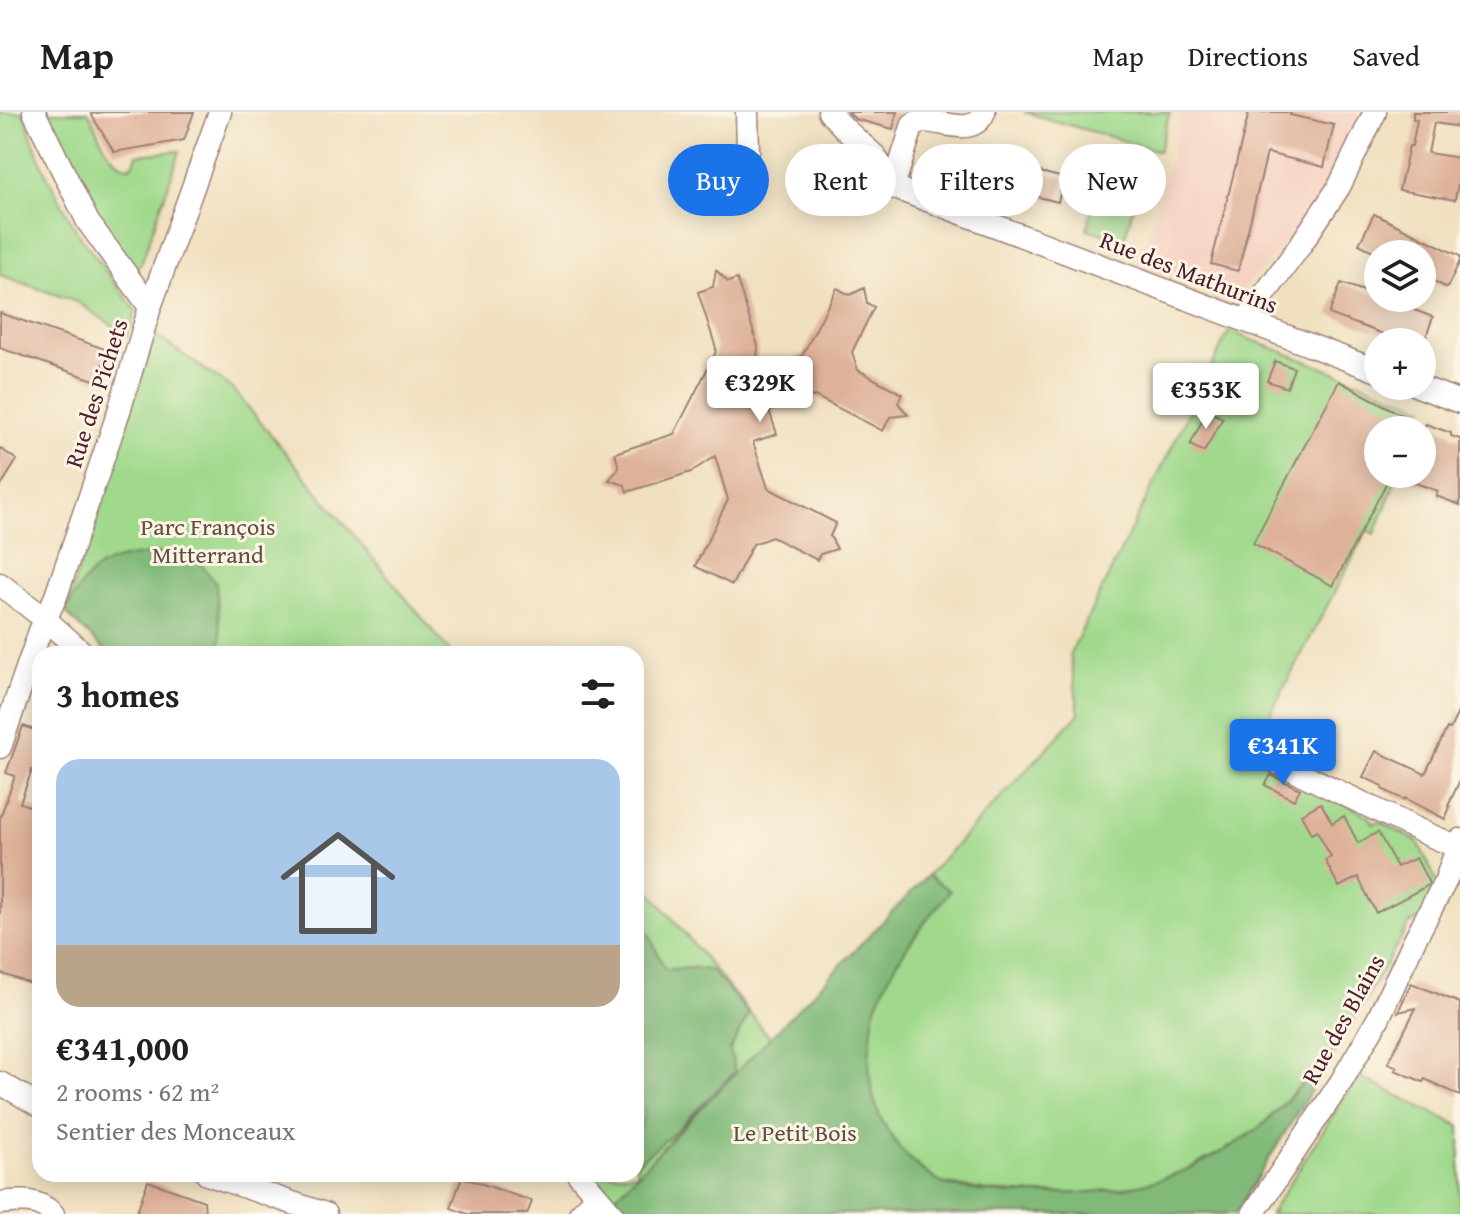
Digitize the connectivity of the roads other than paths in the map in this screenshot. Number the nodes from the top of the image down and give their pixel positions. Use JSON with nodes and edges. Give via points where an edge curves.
{"nodes":[{"id":1,"x":34,"y":112,"type":"edge"},
{"id":2,"x":220,"y":112,"type":"edge"},
{"id":3,"x":747,"y":112,"type":"edge"},
{"id":4,"x":829,"y":112,"type":"edge"},
{"id":5,"x":984,"y":112,"type":"edge"},
{"id":6,"x":1375,"y":112,"type":"edge"},
{"id":7,"x":748,"y":144,"type":"edge"},
{"id":8,"x":862,"y":144,"type":"edge"},
{"id":9,"x":896,"y":178,"type":"edge"},
{"id":10,"x":896,"y":188,"type":"edge"},
{"id":11,"x":150,"y":307,"type":"junction"},
{"id":12,"x":1245,"y":321,"type":"junction"},
{"id":13,"x":1364,"y":366,"type":"edge"},
{"id":14,"x":1436,"y":393,"type":"edge"},
{"id":15,"x":1460,"y":402,"type":"edge"},
{"id":16,"x":0,"y":584,"type":"edge"},
{"id":17,"x":45,"y":619,"type":"junction"},
{"id":18,"x":36,"y":646,"type":"edge"},
{"id":19,"x":75,"y":646,"type":"edge"},
{"id":20,"x":32,"y":656,"type":"edge"},
{"id":21,"x":0,"y":747,"type":"edge"},
{"id":22,"x":1260,"y":754,"type":"dead end"},
{"id":23,"x":1459,"y":845,"type":"edge"},
{"id":24,"x":0,"y":1083,"type":"edge"},
{"id":25,"x":32,"y":1101,"type":"edge"},
{"id":26,"x":231,"y":1182,"type":"edge"},
{"id":27,"x":585,"y":1182,"type":"edge"},
{"id":28,"x":0,"y":1203,"type":"edge"},
{"id":29,"x":605,"y":1206,"type":"edge"},
{"id":30,"x":53,"y":1214,"type":"edge"},
{"id":31,"x":325,"y":1214,"type":"edge"},
{"id":32,"x":580,"y":1214,"type":"edge"},
{"id":33,"x":1253,"y":1214,"type":"edge"}],
"edges":[{"from":1,"to":11,"type":"street","name":"Rue des Pichets","via":[[88,222]]},
{"from":2,"to":11,"type":"street"},
{"from":3,"to":7,"type":"street"},
{"from":4,"to":8,"type":"street"},
{"from":5,"to":9,"type":"street","via":[[975,123],[964,124],[918,117]]},
{"from":6,"to":12,"type":"street","via":[[1339,187]]},
{"from":10,"to":12,"type":"street","name":"Rue des Mathurins"},
{"from":11,"to":17,"type":"street","name":"Rue des Pichets"},
{"from":12,"to":13,"type":"street","name":"Rue des Mathurins"},
{"from":14,"to":15,"type":"street"},
{"from":16,"to":17,"type":"street"},
{"from":17,"to":18,"type":"street","name":"Rue des Pichets"},
{"from":17,"to":19,"type":"street"},
{"from":20,"to":21,"type":"street","name":"Rue des Pichets"},
{"from":22,"to":23,"type":"street"},
{"from":23,"to":33,"type":"street","name":"Rue des Blains","via":[[1378,1019]]},
{"from":24,"to":25,"type":"street"},
{"from":26,"to":31,"type":"street"},
{"from":27,"to":29,"type":"street"},
{"from":28,"to":30,"type":"street","via":[[36,1202]]},
{"from":29,"to":32,"type":"street"}]}
